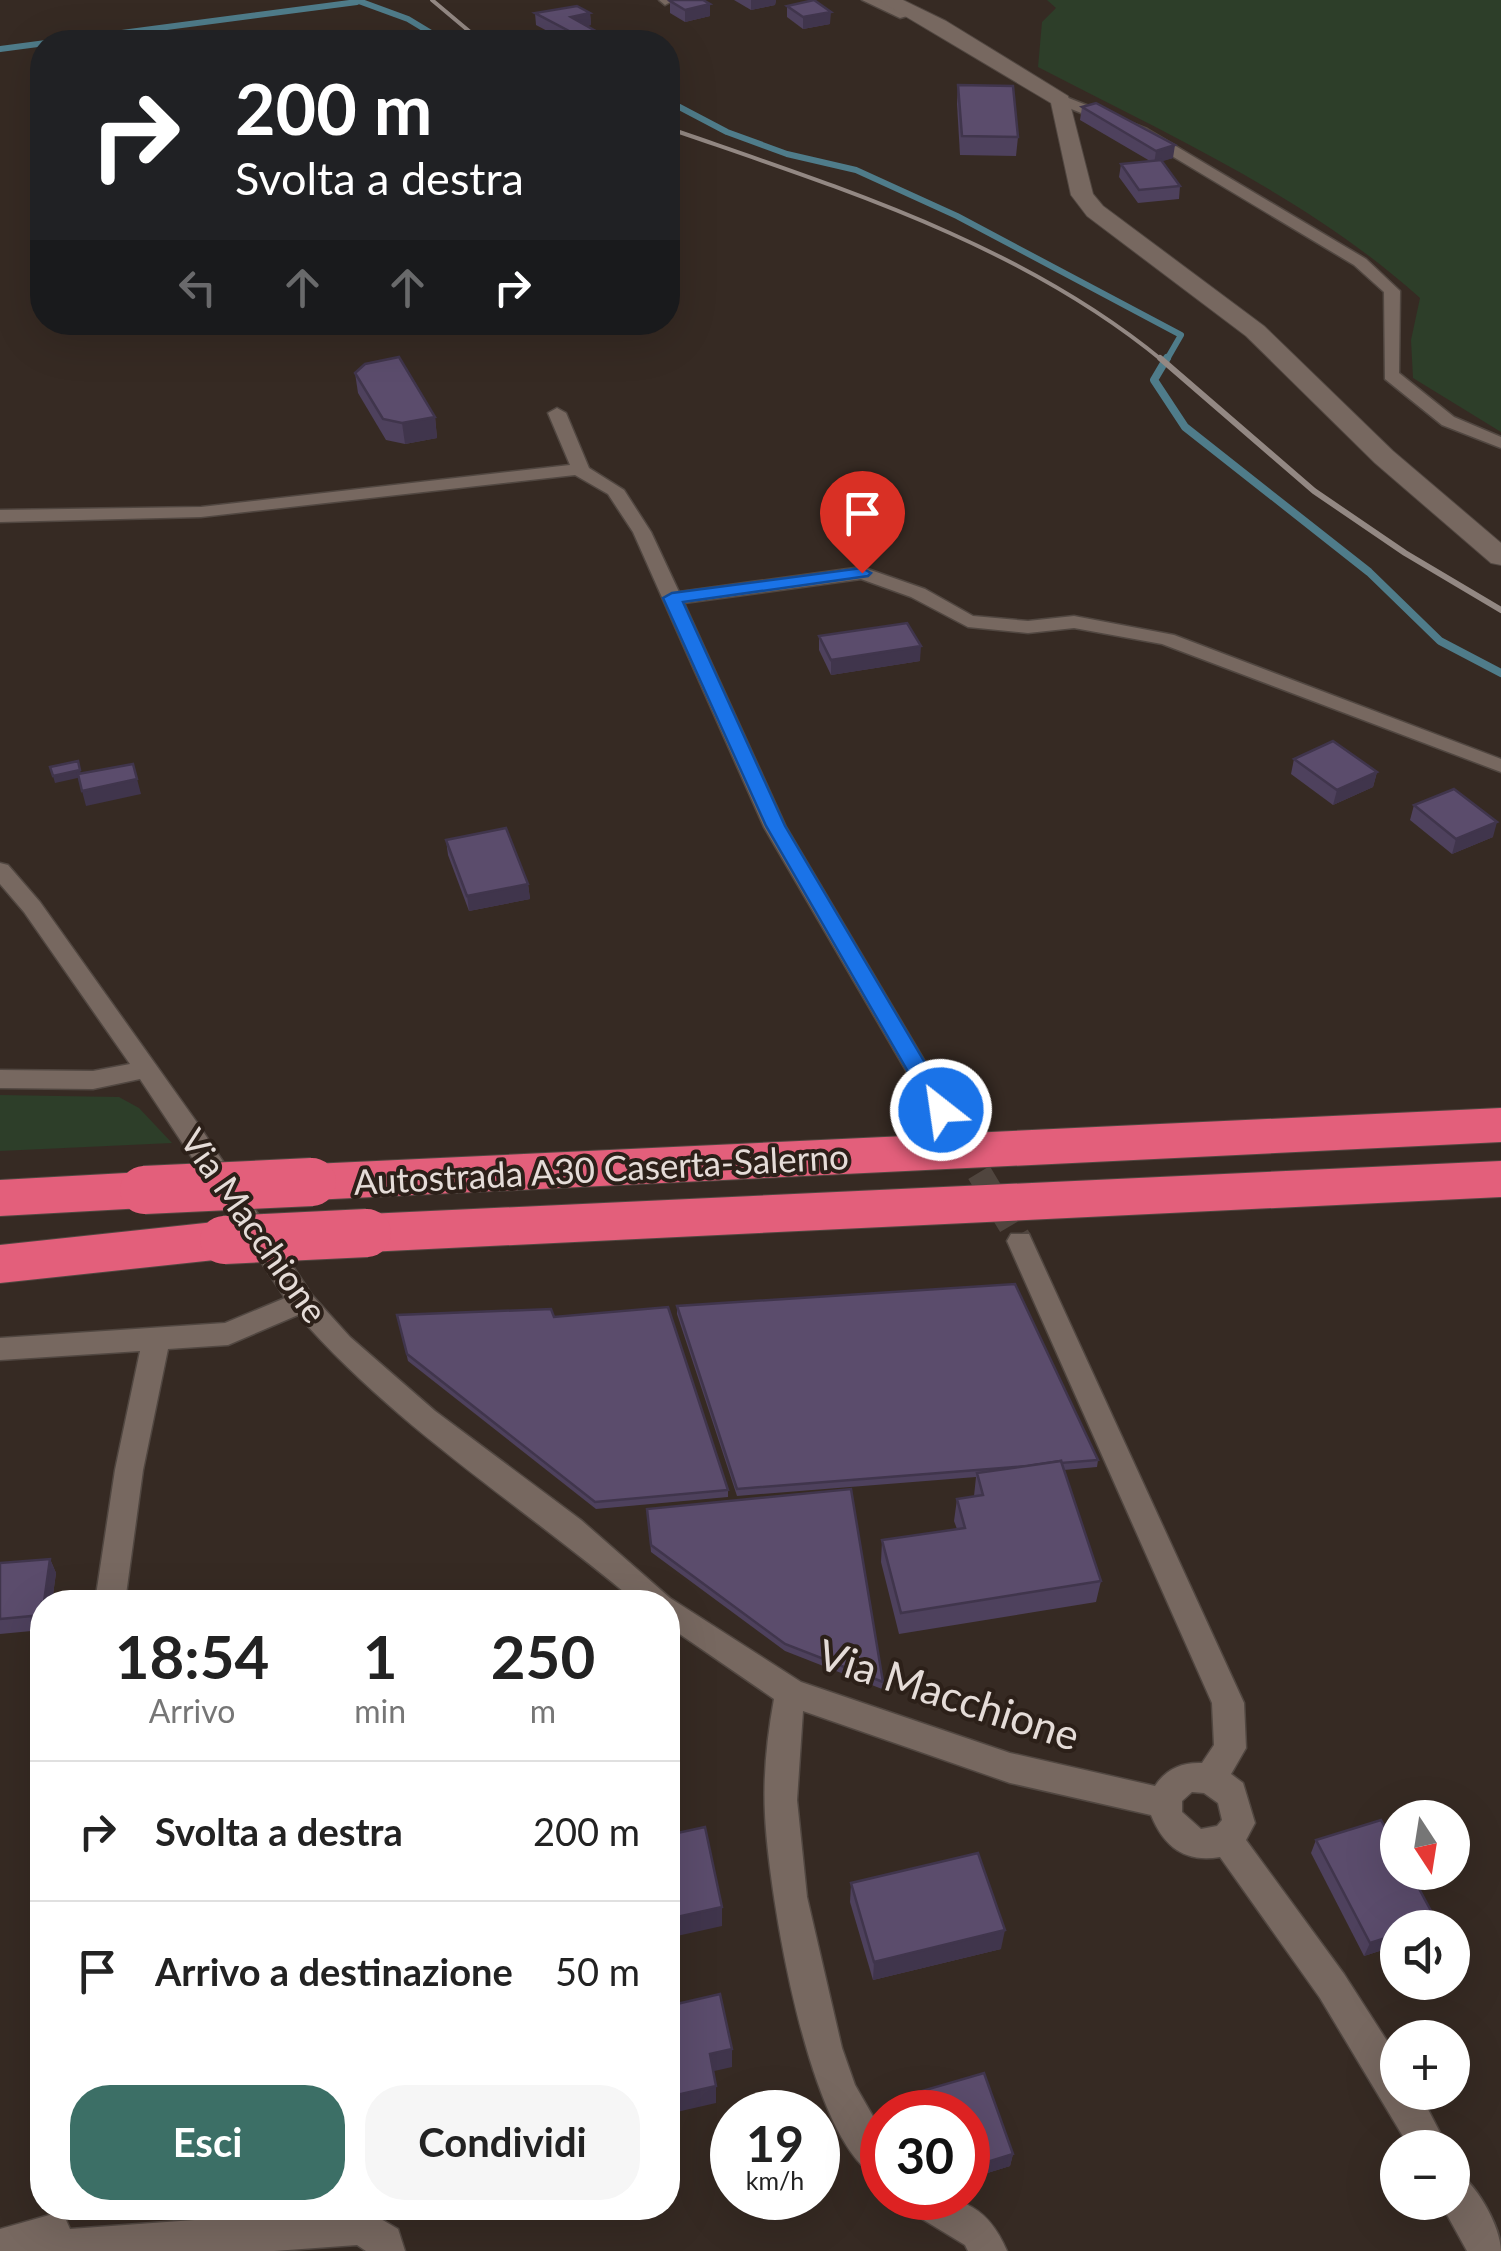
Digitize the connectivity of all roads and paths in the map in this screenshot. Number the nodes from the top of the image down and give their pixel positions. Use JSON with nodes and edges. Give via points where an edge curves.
{"nodes":[{"id":1,"x":868,"y":0,"type":"edge"},
{"id":2,"x":896,"y":8,"type":"edge"},
{"id":3,"x":1062,"y":100,"type":"junction"},
{"id":4,"x":557,"y":413,"type":"dead end"},
{"id":5,"x":1501,"y":442,"type":"edge"},
{"id":6,"x":580,"y":469,"type":"junction"},
{"id":7,"x":0,"y":516,"type":"edge"},
{"id":8,"x":1501,"y":556,"type":"edge"},
{"id":9,"x":672,"y":598,"type":"junction"},
{"id":10,"x":1501,"y":766,"type":"edge"},
{"id":11,"x":0,"y":870,"type":"edge"},
{"id":12,"x":146,"y":1069,"type":"junction"},
{"id":13,"x":0,"y":1079,"type":"edge"},
{"id":14,"x":941,"y":1110,"type":"tunnel mouth"},
{"id":15,"x":1501,"y":1125,"type":"edge"},
{"id":16,"x":1501,"y":1179,"type":"edge"},
{"id":17,"x":0,"y":1198,"type":"edge"},
{"id":18,"x":224,"y":1240,"type":"junction"},
{"id":19,"x":1020,"y":1242,"type":"tunnel mouth"},
{"id":20,"x":0,"y":1250,"type":"edge"},
{"id":21,"x":0,"y":1264,"type":"edge"},
{"id":22,"x":302,"y":1302,"type":"junction"},
{"id":23,"x":156,"y":1338,"type":"junction"},
{"id":24,"x":0,"y":1349,"type":"edge"},
{"id":25,"x":112,"y":1590,"type":"edge"},
{"id":26,"x":643,"y":1590,"type":"edge"},
{"id":27,"x":680,"y":1618,"type":"edge"},
{"id":28,"x":792,"y":1693,"type":"junction"},
{"id":29,"x":1210,"y":1778,"type":"junction"},
{"id":30,"x":1164,"y":1803,"type":"junction"},
{"id":31,"x":1228,"y":1840,"type":"junction"},
{"id":32,"x":1380,"y":2063,"type":"edge"},
{"id":33,"x":860,"y":2132,"type":"edge"},
{"id":34,"x":958,"y":2220,"type":"edge"},
{"id":35,"x":1470,"y":2220,"type":"edge"},
{"id":36,"x":51,"y":2235,"type":"edge"},
{"id":37,"x":0,"y":2248,"type":"edge"},
{"id":38,"x":386,"y":2251,"type":"edge"},
{"id":39,"x":988,"y":2251,"type":"edge"},
{"id":40,"x":1488,"y":2251,"type":"edge"}],
"edges":[{"from":1,"to":2,"type":"street"},
{"from":2,"to":3,"type":"main road","via":[[939,24]]},
{"from":3,"to":5,"type":"street","via":[[1142,132],[1360,262],[1392,290],[1392,375],[1448,422]]},
{"from":3,"to":8,"type":"main road","via":[[1082,195],[1095,212],[1255,331],[1384,458]]},
{"from":4,"to":6,"type":"street"},
{"from":6,"to":7,"type":"street","via":[[201,512]]},
{"from":6,"to":9,"type":"street","via":[[615,490]]},
{"from":9,"to":10,"type":"street","via":[[862,573],[980,624],[1074,622],[1167,639]]},
{"from":9,"to":14,"type":"street","via":[[776,826]]},
{"from":11,"to":12,"type":"street","name":"Via Macchione"},
{"from":12,"to":13,"type":"street","via":[[93,1080]]},
{"from":12,"to":22,"type":"street","name":"Via Macchione"},
{"from":15,"to":17,"type":"highway","name":"Autostrada A30 Caserta-Salerno","bridge":true},
{"from":16,"to":18,"type":"highway","name":"Autostrada A30 Caserta-Salerno","bridge":true},
{"from":18,"to":20,"type":"highway"},
{"from":18,"to":21,"type":"highway"},
{"from":19,"to":29,"type":"street","via":[[1228,1703],[1230,1748]]},
{"from":22,"to":23,"type":"street","via":[[228,1334]]},
{"from":22,"to":26,"type":"street","name":"Via Macchione","via":[[425,1419]]},
{"from":23,"to":24,"type":"street"},
{"from":23,"to":25,"type":"street"},
{"from":27,"to":28,"type":"street","name":"Via Macchione"},
{"from":28,"to":30,"type":"street","name":"Via Macchione","via":[[1010,1768]]},
{"from":28,"to":33,"type":"street","via":[[782,1738],[781,1814],[794,1920],[832,2082]]},
{"from":29,"to":30,"type":"street","via":[[1179,1781]]},
{"from":29,"to":31,"type":"street","via":[[1232,1794],[1239,1811]]},
{"from":30,"to":31,"type":"street","via":[[1175,1832],[1186,1840],[1199,1846]]},
{"from":31,"to":32,"type":"street"},
{"from":34,"to":39,"type":"street","via":[[978,2232]]},
{"from":35,"to":40,"type":"street"},
{"from":36,"to":37,"type":"street"},
{"from":36,"to":38,"type":"street","via":[[362,2226],[385,2242]]}]}
